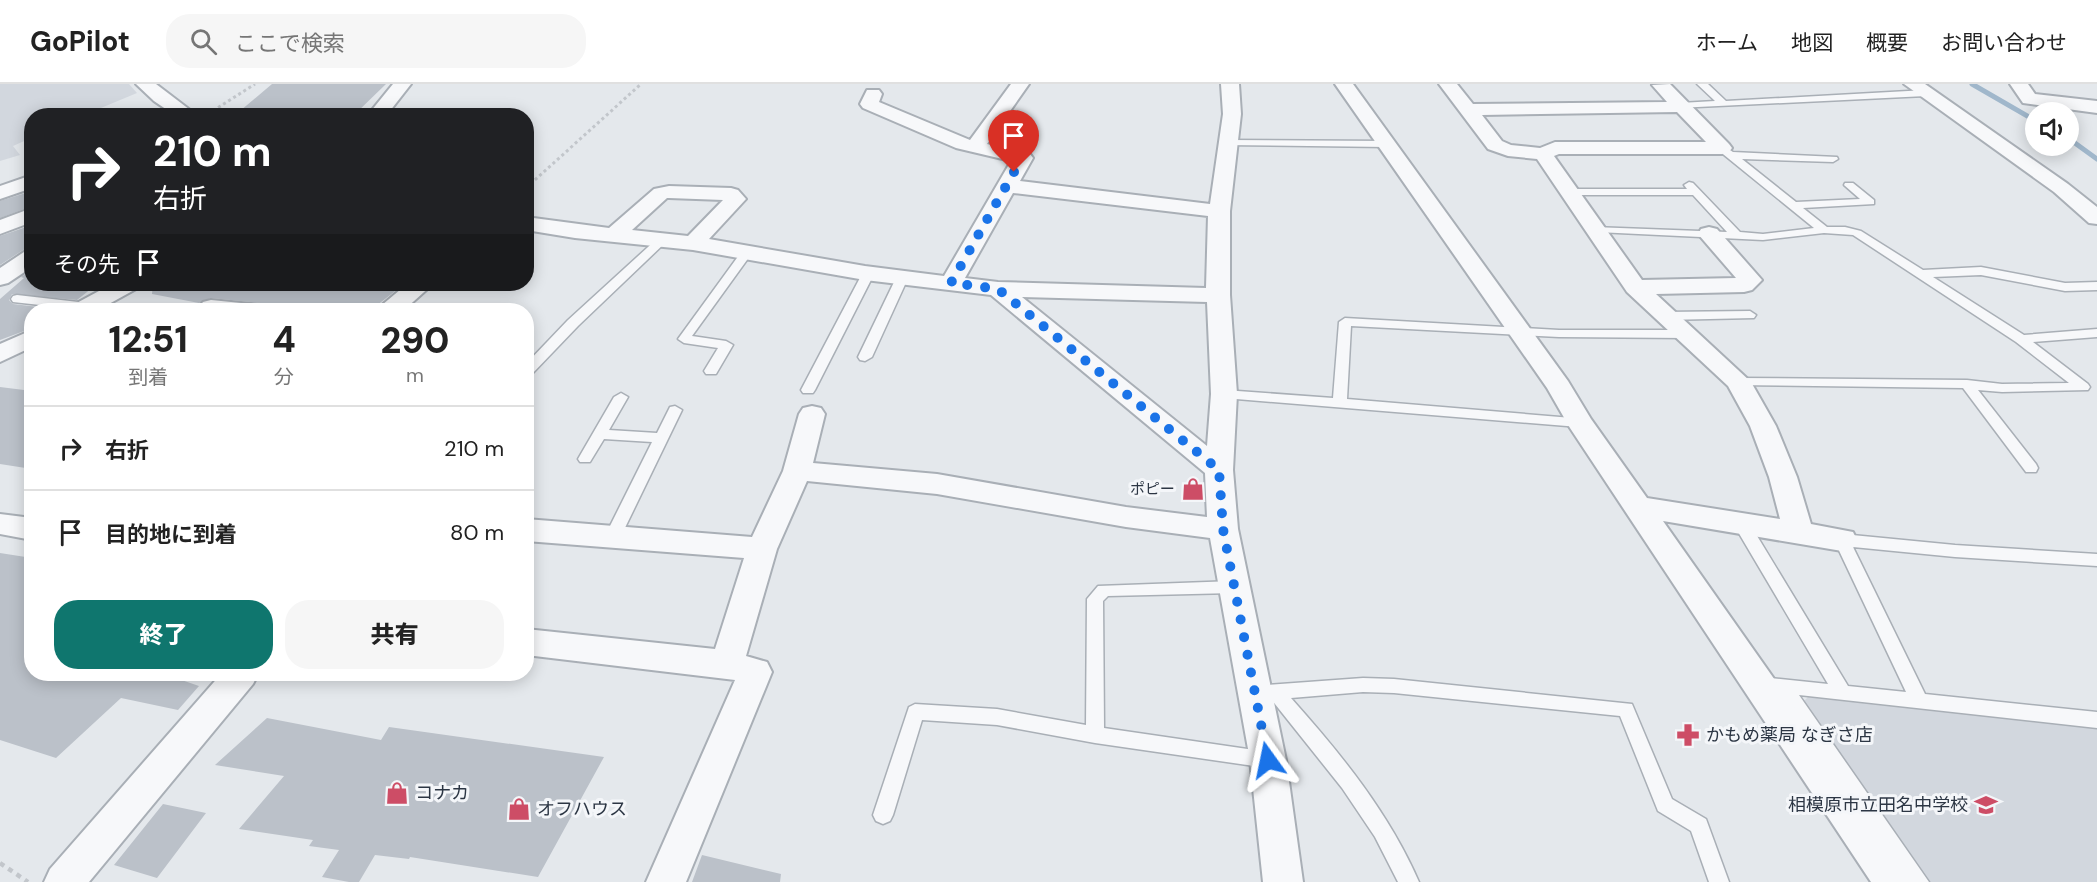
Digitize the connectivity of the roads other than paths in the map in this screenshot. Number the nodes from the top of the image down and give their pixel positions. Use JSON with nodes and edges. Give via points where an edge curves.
{"nodes":[{"id":1,"x":145,"y":84,"type":"edge"},
{"id":2,"x":402,"y":84,"type":"edge"},
{"id":3,"x":1020,"y":84,"type":"edge"},
{"id":4,"x":1230,"y":84,"type":"edge"},
{"id":5,"x":1344,"y":84,"type":"edge"},
{"id":6,"x":1448,"y":84,"type":"edge"},
{"id":7,"x":1702,"y":84,"type":"edge"},
{"id":8,"x":2019,"y":84,"type":"edge"},
{"id":9,"x":1662,"y":85,"type":"edge"},
{"id":10,"x":1919,"y":89,"type":"edge"},
{"id":11,"x":873,"y":94,"type":"dead end"},
{"id":12,"x":1724,"y":104,"type":"junction"},
{"id":13,"x":1680,"y":106,"type":"junction"},
{"id":14,"x":2097,"y":107,"type":"edge"},
{"id":15,"x":173,"y":108,"type":"edge"},
{"id":16,"x":382,"y":108,"type":"edge"},
{"id":17,"x":1470,"y":110,"type":"junction"},
{"id":18,"x":1228,"y":144,"type":"junction"},
{"id":19,"x":1387,"y":144,"type":"junction"},
{"id":20,"x":975,"y":147,"type":"junction"},
{"id":21,"x":1727,"y":152,"type":"junction"},
{"id":22,"x":1543,"y":154,"type":"junction"},
{"id":23,"x":1833,"y":159,"type":"dead end"},
{"id":24,"x":24,"y":184,"type":"edge"},
{"id":25,"x":1849,"y":185,"type":"dead end"},
{"id":26,"x":1006,"y":186,"type":"junction"},
{"id":27,"x":1571,"y":192,"type":"junction"},
{"id":28,"x":0,"y":193,"type":"edge"},
{"id":29,"x":2097,"y":195,"type":"edge"},
{"id":30,"x":2072,"y":197,"type":"junction"},
{"id":31,"x":1794,"y":205,"type":"junction"},
{"id":32,"x":1219,"y":211,"type":"junction"},
{"id":33,"x":24,"y":218,"type":"edge"},
{"id":34,"x":2097,"y":218,"type":"edge"},
{"id":35,"x":534,"y":224,"type":"edge"},
{"id":36,"x":0,"y":228,"type":"edge"},
{"id":37,"x":1597,"y":229,"type":"junction"},
{"id":38,"x":1824,"y":230,"type":"junction"},
{"id":39,"x":615,"y":234,"type":"junction"},
{"id":40,"x":1709,"y":234,"type":"junction"},
{"id":41,"x":1736,"y":235,"type":"junction"},
{"id":42,"x":663,"y":239,"type":"junction"},
{"id":43,"x":693,"y":243,"type":"junction"},
{"id":44,"x":746,"y":253,"type":"junction"},
{"id":45,"x":24,"y":262,"type":"edge"},
{"id":46,"x":867,"y":274,"type":"junction"},
{"id":47,"x":1920,"y":274,"type":"junction"},
{"id":48,"x":0,"y":278,"type":"edge"},
{"id":49,"x":902,"y":278,"type":"junction"},
{"id":50,"x":951,"y":283,"type":"junction"},
{"id":51,"x":2097,"y":286,"type":"edge"},
{"id":52,"x":1635,"y":287,"type":"junction"},
{"id":53,"x":998,"y":289,"type":"junction"},
{"id":54,"x":116,"y":291,"type":"edge"},
{"id":55,"x":413,"y":291,"type":"edge"},
{"id":56,"x":1218,"y":295,"type":"junction"},
{"id":57,"x":17,"y":299,"type":"dead end"},
{"id":58,"x":44,"y":303,"type":"edge"},
{"id":59,"x":95,"y":303,"type":"edge"},
{"id":60,"x":398,"y":303,"type":"edge"},
{"id":61,"x":1750,"y":315,"type":"dead end"},
{"id":62,"x":1665,"y":316,"type":"junction"},
{"id":63,"x":1520,"y":332,"type":"junction"},
{"id":64,"x":2097,"y":333,"type":"edge"},
{"id":65,"x":1687,"y":334,"type":"junction"},
{"id":66,"x":2021,"y":339,"type":"junction"},
{"id":67,"x":24,"y":341,"type":"edge"},
{"id":68,"x":0,"y":354,"type":"edge"},
{"id":69,"x":865,"y":357,"type":"dead end"},
{"id":70,"x":534,"y":363,"type":"edge"},
{"id":71,"x":711,"y":371,"type":"dead end"},
{"id":72,"x":1738,"y":382,"type":"junction"},
{"id":73,"x":1967,"y":384,"type":"junction"},
{"id":74,"x":1224,"y":394,"type":"junction"},
{"id":75,"x":621,"y":397,"type":"dead end"},
{"id":76,"x":810,"y":402,"type":"joint"},
{"id":77,"x":1340,"y":403,"type":"junction"},
{"id":78,"x":675,"y":410,"type":"dead end"},
{"id":79,"x":1579,"y":422,"type":"junction"},
{"id":80,"x":600,"y":434,"type":"junction"},
{"id":81,"x":662,"y":438,"type":"junction"},
{"id":82,"x":585,"y":459,"type":"dead end"},
{"id":83,"x":2031,"y":468,"type":"dead end"},
{"id":84,"x":1219,"y":470,"type":"junction"},
{"id":85,"x":797,"y":471,"type":"junction"},
{"id":86,"x":1637,"y":507,"type":"junction"},
{"id":87,"x":0,"y":524,"type":"edge"},
{"id":88,"x":1742,"y":525,"type":"junction"},
{"id":89,"x":24,"y":528,"type":"edge"},
{"id":90,"x":1223,"y":529,"type":"junction"},
{"id":91,"x":534,"y":531,"type":"edge"},
{"id":92,"x":1798,"y":532,"type":"junction"},
{"id":93,"x":614,"y":536,"type":"junction"},
{"id":94,"x":1842,"y":540,"type":"junction"},
{"id":95,"x":762,"y":549,"type":"junction"},
{"id":96,"x":2097,"y":560,"type":"edge"},
{"id":97,"x":1234,"y":587,"type":"junction"},
{"id":98,"x":534,"y":643,"type":"edge"},
{"id":99,"x":727,"y":664,"type":"junction"},
{"id":100,"x":235,"y":681,"type":"edge"},
{"id":101,"x":1771,"y":685,"type":"junction"},
{"id":102,"x":1264,"y":692,"type":"junction"},
{"id":103,"x":1842,"y":692,"type":"junction"},
{"id":104,"x":1920,"y":702,"type":"junction"},
{"id":105,"x":2097,"y":720,"type":"edge"},
{"id":106,"x":1095,"y":735,"type":"junction"},
{"id":107,"x":1268,"y":760,"type":"junction"},
{"id":108,"x":883,"y":816,"type":"dead end"},
{"id":109,"x":64,"y":882,"type":"edge"},
{"id":110,"x":666,"y":882,"type":"edge"},
{"id":111,"x":1282,"y":882,"type":"edge"},
{"id":112,"x":1408,"y":882,"type":"edge"},
{"id":113,"x":1719,"y":882,"type":"edge"},
{"id":114,"x":1894,"y":882,"type":"edge"},
{"id":115,"x":1919,"y":882,"type":"edge"}],
"edges":[{"from":1,"to":15,"type":"street"},
{"from":2,"to":16,"type":"street"},
{"from":3,"to":20,"type":"street"},
{"from":4,"to":18,"type":"street"},
{"from":5,"to":19,"type":"street"},
{"from":6,"to":17,"type":"street"},
{"from":7,"to":12,"type":"lane"},
{"from":8,"to":14,"type":"street","via":[[2029,99]]},
{"from":9,"to":13,"type":"street"},
{"from":10,"to":12,"type":"lane"},
{"from":10,"to":30,"type":"street"},
{"from":11,"to":20,"type":"street","via":[[869,104],[937,135]]},
{"from":12,"to":13,"type":"lane"},
{"from":13,"to":17,"type":"street"},
{"from":13,"to":21,"type":"street"},
{"from":17,"to":22,"type":"street","via":[[1495,145]]},
{"from":18,"to":19,"type":"lane"},
{"from":18,"to":32,"type":"street"},
{"from":19,"to":63,"type":"street"},
{"from":20,"to":26,"type":"street","via":[[1023,158]]},
{"from":21,"to":22,"type":"street","via":[[1554,148]]},
{"from":21,"to":23,"type":"lane"},
{"from":21,"to":31,"type":"lane"},
{"from":22,"to":27,"type":"street"},
{"from":24,"to":28,"type":"street"},
{"from":25,"to":31,"type":"lane","via":[[1870,202]]},
{"from":26,"to":32,"type":"street"},
{"from":26,"to":50,"type":"street"},
{"from":27,"to":37,"type":"street"},
{"from":27,"to":41,"type":"lane","via":[[1692,188]]},
{"from":29,"to":30,"type":"street"},
{"from":30,"to":34,"type":"street"},
{"from":31,"to":38,"type":"lane"},
{"from":32,"to":56,"type":"street"},
{"from":33,"to":36,"type":"street"},
{"from":35,"to":39,"type":"street"},
{"from":37,"to":40,"type":"lane"},
{"from":37,"to":52,"type":"street"},
{"from":38,"to":41,"type":"lane","via":[[1779,237]]},
{"from":38,"to":47,"type":"lane","via":[[1857,233]]},
{"from":39,"to":42,"type":"street"},
{"from":39,"to":43,"type":"street","via":[[661,194],[731,194],[735,198]]},
{"from":40,"to":41,"type":"lane"},
{"from":40,"to":52,"type":"street","via":[[1750,280],[1744,285]]},
{"from":42,"to":43,"type":"street"},
{"from":42,"to":70,"type":"lane"},
{"from":43,"to":44,"type":"street"},
{"from":44,"to":46,"type":"street"},
{"from":44,"to":71,"type":"lane","via":[[684,339],[726,345]]},
{"from":45,"to":48,"type":"street"},
{"from":46,"to":49,"type":"street"},
{"from":46,"to":76,"type":"lane"},
{"from":47,"to":51,"type":"lane","via":[[1982,271],[2065,287]]},
{"from":47,"to":66,"type":"lane"},
{"from":49,"to":50,"type":"street"},
{"from":49,"to":69,"type":"lane"},
{"from":50,"to":53,"type":"street"},
{"from":52,"to":62,"type":"street"},
{"from":53,"to":56,"type":"street"},
{"from":53,"to":84,"type":"street"},
{"from":54,"to":59,"type":"street"},
{"from":55,"to":60,"type":"street"},
{"from":56,"to":74,"type":"street"},
{"from":57,"to":58,"type":"lane"},
{"from":61,"to":62,"type":"lane"},
{"from":62,"to":65,"type":"street"},
{"from":63,"to":65,"type":"lane"},
{"from":63,"to":77,"type":"lane","via":[[1345,322]]},
{"from":63,"to":79,"type":"street"},
{"from":64,"to":66,"type":"lane"},
{"from":65,"to":72,"type":"street"},
{"from":66,"to":73,"type":"lane","via":[[2083,387],[2002,388]]},
{"from":67,"to":68,"type":"street"},
{"from":72,"to":73,"type":"lane"},
{"from":72,"to":92,"type":"street","via":[[1763,426],[1783,477]]},
{"from":73,"to":83,"type":"lane"},
{"from":74,"to":77,"type":"lane"},
{"from":74,"to":84,"type":"street"},
{"from":75,"to":80,"type":"lane"},
{"from":76,"to":85,"type":"street"},
{"from":77,"to":79,"type":"lane"},
{"from":78,"to":81,"type":"lane"},
{"from":79,"to":86,"type":"street"},
{"from":80,"to":81,"type":"lane"},
{"from":80,"to":82,"type":"lane"},
{"from":81,"to":93,"type":"lane"},
{"from":84,"to":90,"type":"street"},
{"from":85,"to":90,"type":"street","via":[[937,484],[1126,517]]},
{"from":85,"to":95,"type":"street"},
{"from":86,"to":88,"type":"street"},
{"from":86,"to":101,"type":"street"},
{"from":87,"to":89,"type":"street"},
{"from":88,"to":92,"type":"street"},
{"from":88,"to":103,"type":"lane"},
{"from":90,"to":97,"type":"street"},
{"from":91,"to":93,"type":"street"},
{"from":92,"to":94,"type":"street"},
{"from":93,"to":95,"type":"street"},
{"from":94,"to":96,"type":"lane"},
{"from":94,"to":104,"type":"lane"},
{"from":95,"to":99,"type":"street"},
{"from":97,"to":102,"type":"street"},
{"from":97,"to":106,"type":"lane","via":[[1104,590],[1095,599]]},
{"from":98,"to":99,"type":"street"},
{"from":99,"to":110,"type":"street","via":[[755,672]]},
{"from":100,"to":109,"type":"street"},
{"from":101,"to":103,"type":"lane"},
{"from":101,"to":114,"type":"street"},
{"from":101,"to":115,"type":"lane"},
{"from":102,"to":107,"type":"street"},
{"from":102,"to":112,"type":"lane","via":[[1352,786]]},
{"from":102,"to":113,"type":"lane","via":[[1363,685],[1626,709],[1665,805],[1699,825]]},
{"from":103,"to":104,"type":"lane"},
{"from":104,"to":105,"type":"lane"},
{"from":106,"to":107,"type":"lane"},
{"from":106,"to":108,"type":"lane","via":[[997,717],[915,712]]},
{"from":107,"to":111,"type":"street"}]}
